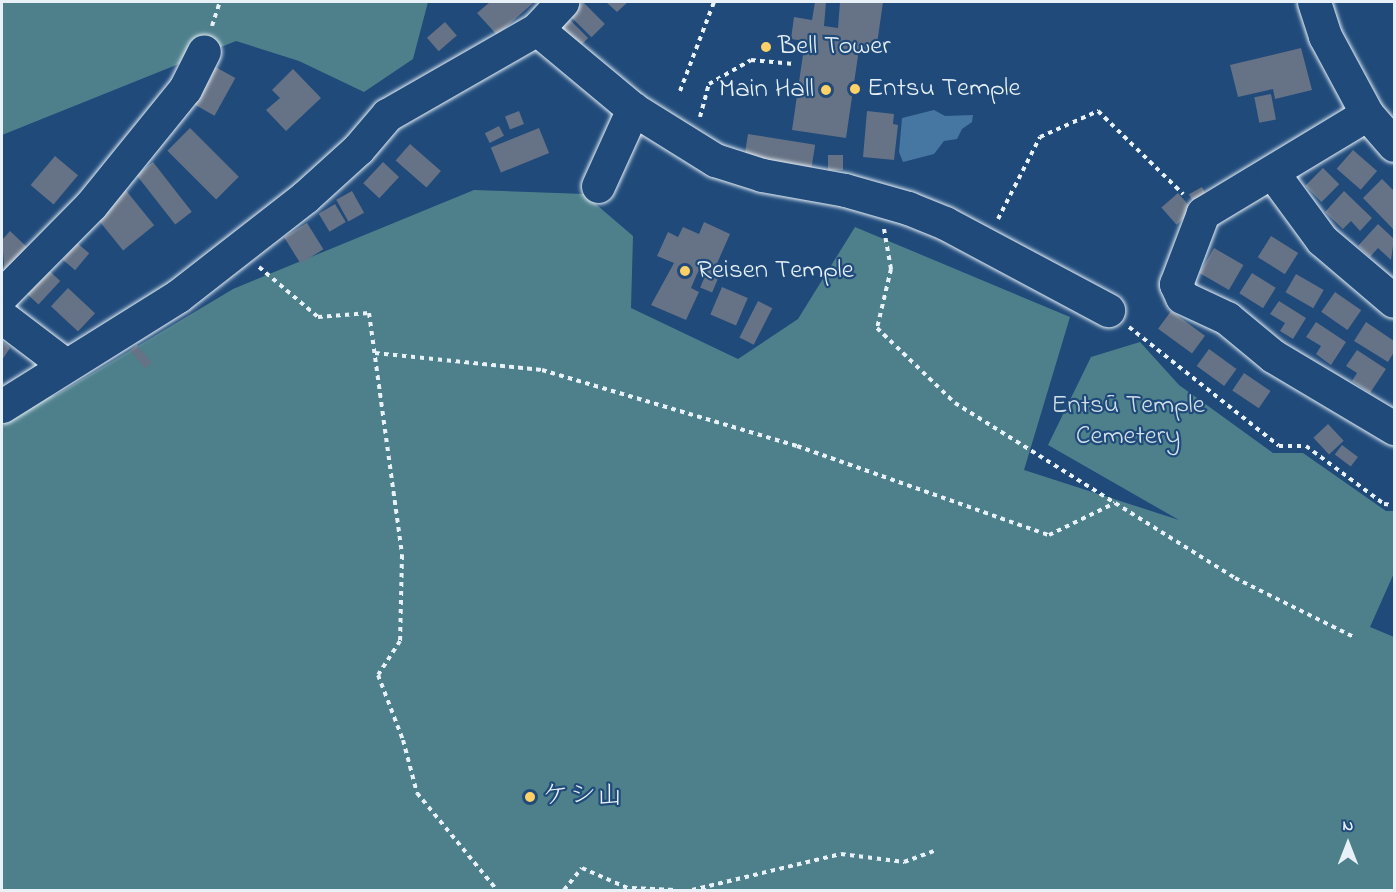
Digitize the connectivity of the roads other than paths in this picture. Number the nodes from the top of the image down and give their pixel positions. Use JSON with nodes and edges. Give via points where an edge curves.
{"nodes":[{"id":1,"x":562,"y":2,"type":"edge"},
{"id":2,"x":1314,"y":2,"type":"edge"},
{"id":3,"x":537,"y":29,"type":"junction"},
{"id":4,"x":204,"y":51,"type":"dead end"},
{"id":5,"x":633,"y":109,"type":"junction"},
{"id":6,"x":1367,"y":114,"type":"junction"},
{"id":7,"x":1395,"y":145,"type":"edge"},
{"id":8,"x":1272,"y":172,"type":"junction"},
{"id":9,"x":598,"y":186,"type":"dead end"},
{"id":10,"x":2,"y":295,"type":"edge"},
{"id":11,"x":1395,"y":301,"type":"edge"},
{"id":12,"x":1108,"y":310,"type":"road end"},
{"id":13,"x":2,"y":317,"type":"edge"},
{"id":14,"x":64,"y":364,"type":"junction"},
{"id":15,"x":2,"y":406,"type":"edge"},
{"id":16,"x":1395,"y":428,"type":"edge"}],
"edges":[{"from":1,"to":3,"type":"street"},
{"from":2,"to":6,"type":"street","via":[[1325,36]]},
{"from":3,"to":5,"type":"street"},
{"from":3,"to":14,"type":"street","via":[[387,115],[358,149],[305,196],[178,296]]},
{"from":4,"to":10,"type":"street","via":[[185,89],[91,205]]},
{"from":5,"to":9,"type":"street"},
{"from":5,"to":12,"type":"street","via":[[691,148],[762,175],[879,198],[945,223]]},
{"from":6,"to":7,"type":"street"},
{"from":6,"to":8,"type":"street"},
{"from":8,"to":11,"type":"street","via":[[1322,240]]},
{"from":8,"to":16,"type":"street","via":[[1203,213],[1176,285],[1182,297],[1227,318],[1273,356]]},
{"from":13,"to":14,"type":"street"},
{"from":14,"to":15,"type":"street"}]}
